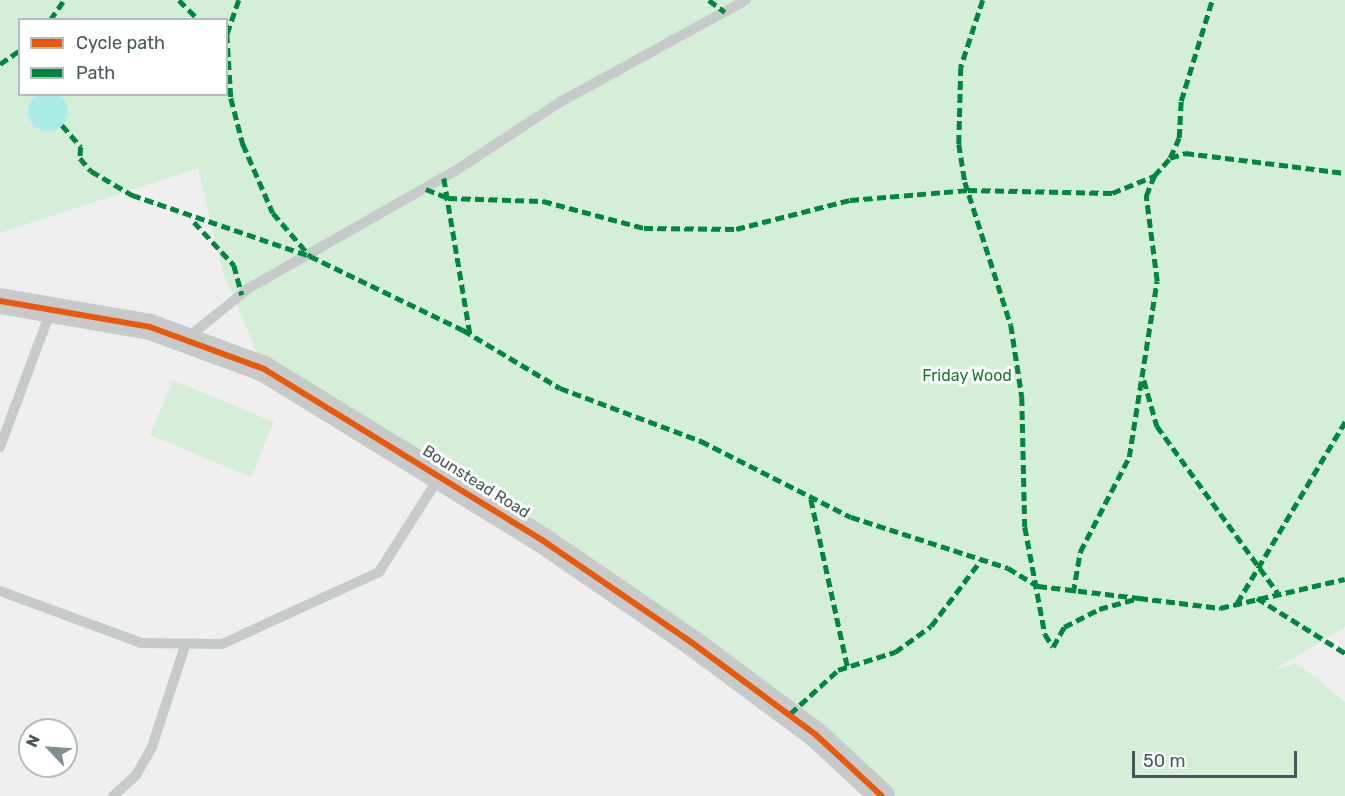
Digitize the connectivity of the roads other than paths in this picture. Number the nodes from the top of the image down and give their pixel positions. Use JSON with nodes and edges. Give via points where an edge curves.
{"nodes":[{"id":1,"x":746,"y":0,"type":"edge"},
{"id":2,"x":0,"y":301,"type":"edge"},
{"id":3,"x":52,"y":307,"type":"junction"},
{"id":4,"x":186,"y":339,"type":"junction"},
{"id":5,"x":0,"y":447,"type":"edge"},
{"id":6,"x":440,"y":476,"type":"junction"},
{"id":7,"x":0,"y":591,"type":"edge"},
{"id":8,"x":186,"y":643,"type":"junction"},
{"id":9,"x":113,"y":796,"type":"edge"},
{"id":10,"x":882,"y":796,"type":"edge"}],
"edges":[{"from":1,"to":4,"type":"lane","via":[[560,102],[456,171],[249,288]]},
{"from":2,"to":3,"type":"street","name":"Bounstead Road"},
{"from":3,"to":4,"type":"street","name":"Bounstead Road"},
{"from":3,"to":5,"type":"lane"},
{"from":4,"to":6,"type":"street","name":"Bounstead Road","via":[[264,369]]},
{"from":6,"to":8,"type":"lane","via":[[379,572],[222,644]]},
{"from":6,"to":10,"type":"street","name":"Bounstead Road","via":[[728,668],[815,734]]},
{"from":7,"to":8,"type":"lane","via":[[141,643]]},
{"from":8,"to":9,"type":"lane","via":[[152,747],[136,775]]}]}
